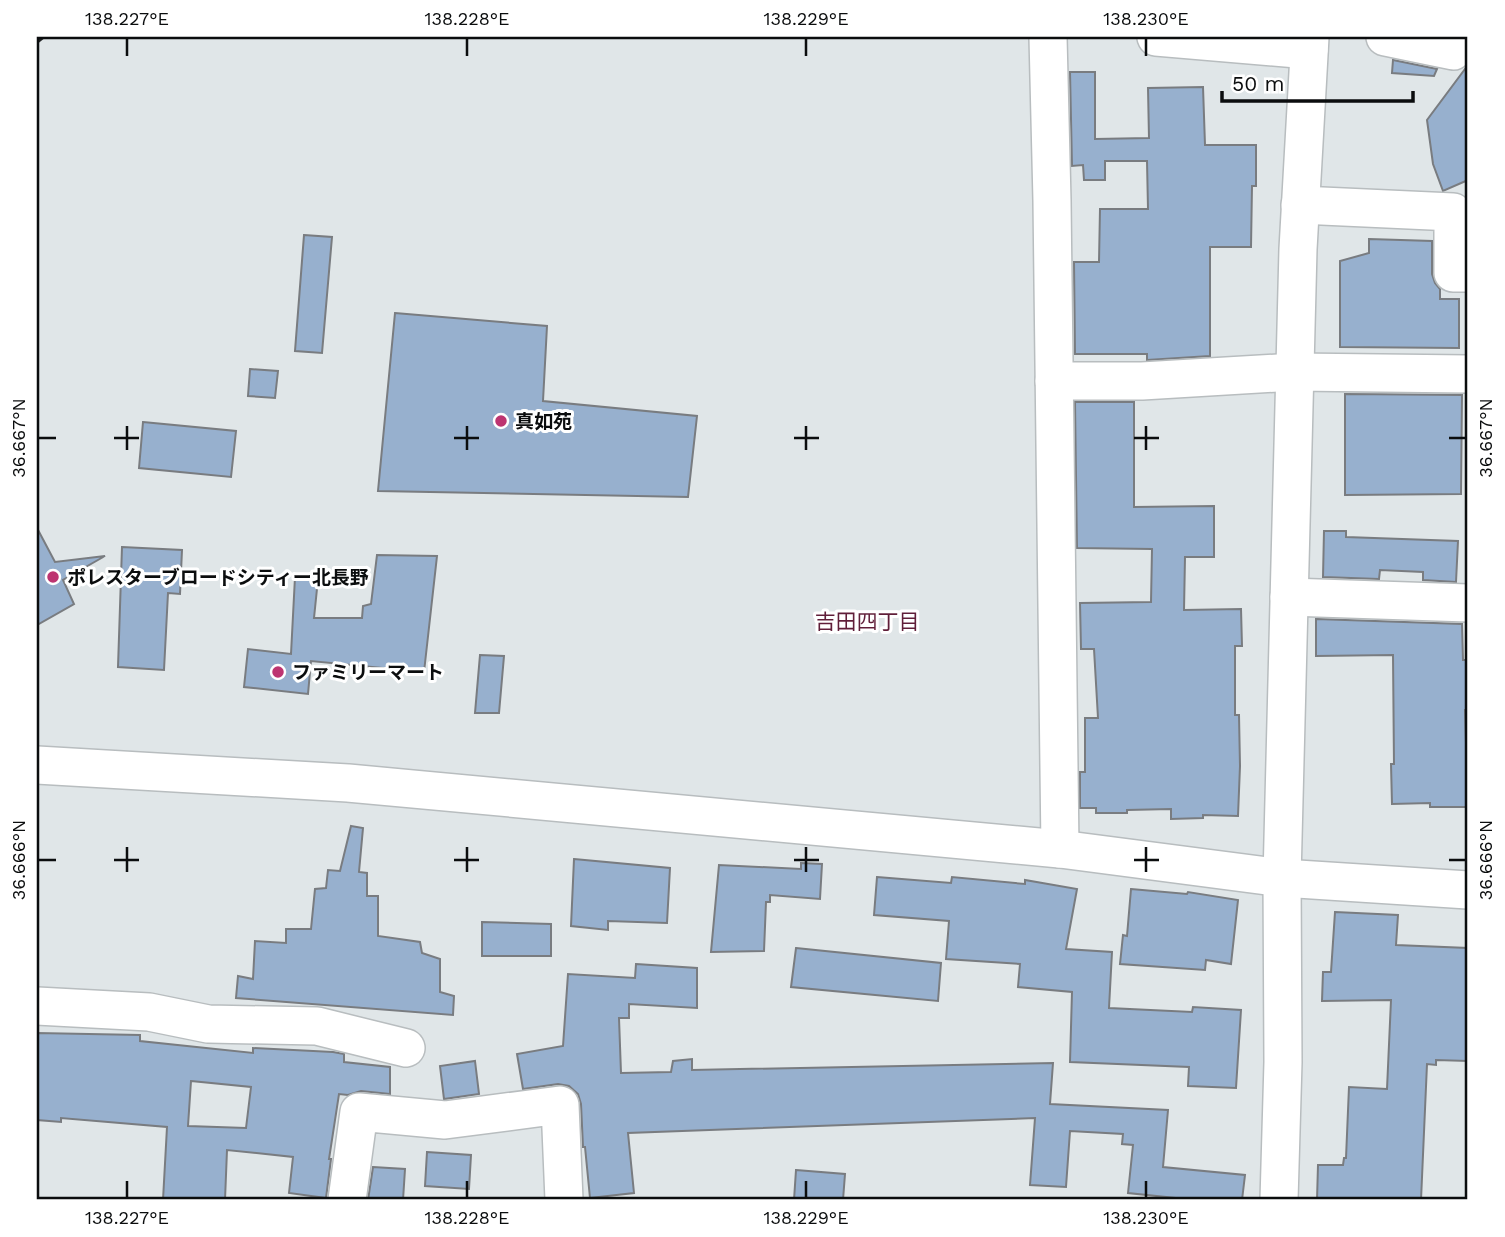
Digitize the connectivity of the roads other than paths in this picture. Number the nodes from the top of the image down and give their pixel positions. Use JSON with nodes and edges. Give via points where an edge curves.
{"nodes":[{"id":1,"x":1048,"y":37,"type":"edge"},
{"id":2,"x":1156,"y":37,"type":"edge"},
{"id":3,"x":1385,"y":37,"type":"edge"},
{"id":4,"x":1465,"y":37,"type":"edge"},
{"id":5,"x":1310,"y":43,"type":"edge"},
{"id":6,"x":1300,"y":205,"type":"junction"},
{"id":7,"x":1468,"y":273,"type":"edge"},
{"id":8,"x":1294,"y":372,"type":"junction"},
{"id":9,"x":1468,"y":374,"type":"edge"},
{"id":10,"x":1054,"y":381,"type":"junction"},
{"id":11,"x":1289,"y":597,"type":"junction"},
{"id":12,"x":1468,"y":603,"type":"edge"},
{"id":13,"x":37,"y":765,"type":"edge"},
{"id":14,"x":1060,"y":849,"type":"junction"},
{"id":15,"x":1282,"y":878,"type":"junction"},
{"id":16,"x":1468,"y":890,"type":"edge"},
{"id":17,"x":37,"y":1006,"type":"edge"},
{"id":18,"x":406,"y":1048,"type":"dead end"},
{"id":19,"x":347,"y":1200,"type":"edge"},
{"id":20,"x":564,"y":1200,"type":"edge"},
{"id":21,"x":1279,"y":1200,"type":"edge"}],
"edges":[{"from":1,"to":10,"type":"street"},
{"from":2,"to":5,"type":"street"},
{"from":3,"to":4,"type":"street","via":[[1452,51]]},
{"from":5,"to":6,"type":"street"},
{"from":6,"to":7,"type":"street","via":[[1452,212],[1452,273]]},
{"from":6,"to":8,"type":"street"},
{"from":8,"to":9,"type":"street"},
{"from":8,"to":10,"type":"street"},
{"from":8,"to":11,"type":"street"},
{"from":10,"to":14,"type":"street"},
{"from":11,"to":12,"type":"street"},
{"from":11,"to":15,"type":"street"},
{"from":13,"to":14,"type":"street","via":[[348,783]]},
{"from":14,"to":15,"type":"street"},
{"from":15,"to":16,"type":"street"},
{"from":15,"to":21,"type":"street"},
{"from":17,"to":18,"type":"street","via":[[149,1012],[208,1024],[317,1026]]},
{"from":19,"to":20,"type":"street","via":[[359,1112],[445,1120],[560,1105]]}]}
